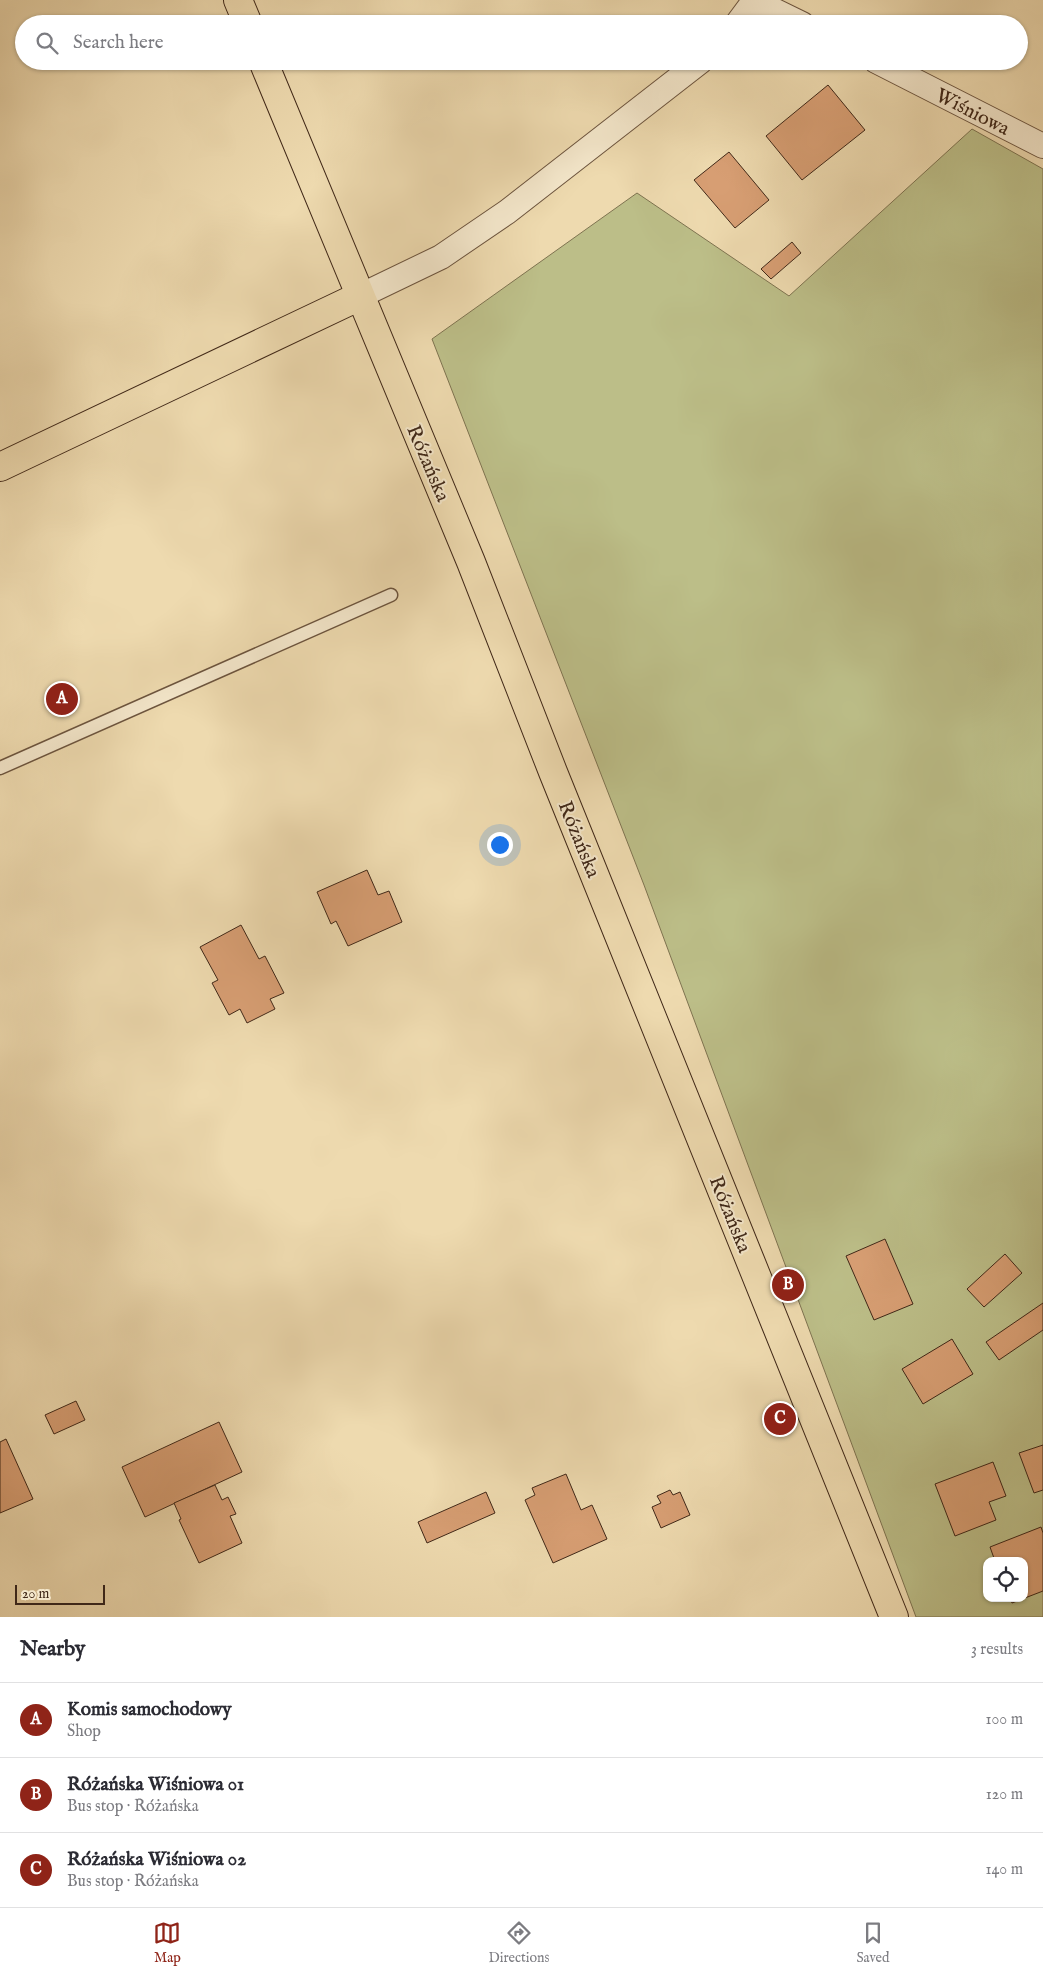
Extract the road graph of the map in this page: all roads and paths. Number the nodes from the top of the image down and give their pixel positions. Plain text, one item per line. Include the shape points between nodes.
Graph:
1 (238, 0) edge
2 (754, 0) edge
3 (244, 15) edge
4 (743, 15) edge
5 (784, 15) edge
6 (267, 70) edge
7 (689, 70) edge
8 (894, 70) edge
9 (1043, 146) edge
10 (360, 296) junction
11 (0, 467) edge
12 (391, 595) dead end
13 (0, 768) edge
14 (894, 1617) edge

1 - 3 main road
2 - 4 street
2 - 5 street
6 - 10 main road, Różańska
7 - 10 street via 507,212 440,257
8 - 9 street, Wiśniowa
10 - 11 main road
10 - 14 main road, Różańska via 471,562
12 - 13 lane

